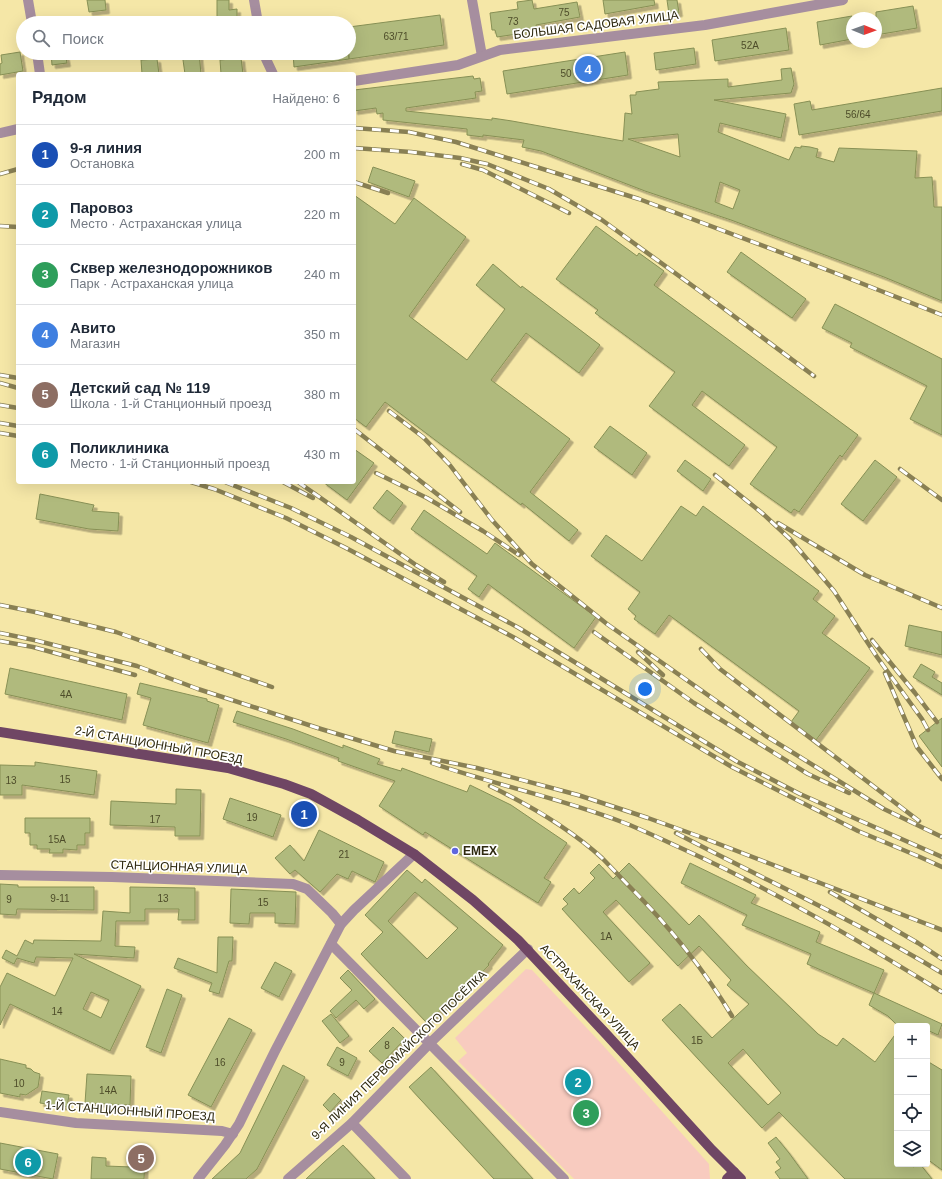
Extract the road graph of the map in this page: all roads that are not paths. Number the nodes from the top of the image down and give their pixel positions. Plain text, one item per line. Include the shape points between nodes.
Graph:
1 (28, 0) edge
2 (254, 0) edge
3 (472, 0) edge
4 (843, 0) edge
5 (31, 16) edge
6 (257, 16) edge
7 (482, 56) junction
8 (38, 60) edge
9 (267, 60) edge
10 (40, 72) edge
11 (273, 72) edge
12 (356, 81) edge
13 (16, 129) edge
14 (0, 133) edge
15 (0, 732) edge
16 (414, 854) junction
17 (0, 875) edge
18 (341, 924) junction
19 (331, 944) junction
20 (528, 949) junction
21 (430, 1043) junction
22 (0, 1112) edge
23 (352, 1123) junction
24 (233, 1134) junction
25 (734, 1177) edge
26 (198, 1179) edge
27 (288, 1179) edge
28 (406, 1179) edge
29 (564, 1179) edge

1 - 5 street
2 - 6 street
3 - 7 street
4 - 7 street, БОЛЬШАЯ САДОВАЯ УЛИЦА via 705,25 500,50
7 - 12 street, БОЛЬШАЯ САДОВАЯ УЛИЦА via 458,65
8 - 10 street
9 - 11 street
13 - 14 street
15 - 16 main road, 2-Й СТАНЦИОННЫЙ ПРОЕЗД via 228,768 284,784 311,794
16 - 18 street
16 - 20 main road, АСТРАХАНСКАЯ УЛИЦА via 473,900
17 - 18 street, СТАНЦИОННАЯ УЛИЦА via 293,884 307,889
18 - 19 street
19 - 21 street
19 - 24 street
20 - 21 street, 9-Я ЛИНИЯ ПЕРВОМАЙСКОГО ПОСЁЛКА
20 - 25 main road, АСТРАХАНСКАЯ УЛИЦА
21 - 23 street, 9-Я ЛИНИЯ ПЕРВОМАЙСКОГО ПОСЁЛКА
21 - 29 street
22 - 24 street, 1-Й СТАНЦИОННЫЙ ПРОЕЗД via 76,1123 222,1130
23 - 27 street, 9-Я ЛИНИЯ ПЕРВОМАЙСКОГО ПОСЁЛКА
23 - 28 street
24 - 26 street

